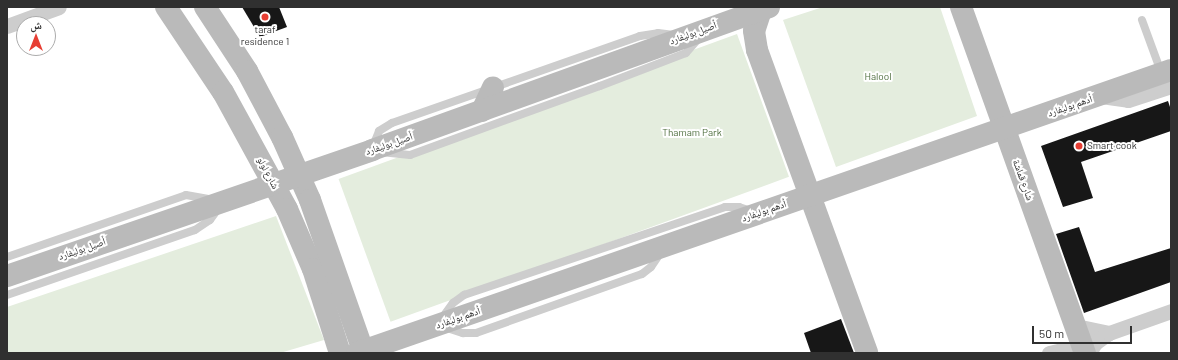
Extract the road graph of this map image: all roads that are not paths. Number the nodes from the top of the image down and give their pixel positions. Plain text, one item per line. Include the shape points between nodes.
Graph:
1 (59, 7) edge
2 (166, 7) edge
3 (205, 7) edge
4 (961, 7) edge
5 (754, 10) edge
6 (1142, 20) dead end
7 (7, 26) edge
8 (703, 30) junction
9 (682, 37) junction
10 (1168, 77) edge
11 (493, 87) junction
12 (482, 111) junction
13 (1005, 129) junction
14 (372, 150) junction
15 (298, 175) junction
16 (274, 184) junction
17 (810, 195) junction
18 (221, 201) junction
19 (756, 213) junction
20 (7, 257) edge
21 (7, 276) edge
22 (7, 295) edge
23 (1171, 312) edge
24 (438, 325) junction
25 (1076, 326) junction
26 (1108, 333) junction
27 (362, 352) edge
28 (340, 353) edge
29 (867, 353) edge
30 (1049, 353) edge
31 (1079, 353) edge
32 (1085, 353) edge
33 (1089, 353) edge

1 - 7 street
2 - 16 street, شارع لولو via 223,92
3 - 15 street via 255,84
4 - 13 street, شارع قماشة
5 - 8 street, أصيل بوليفارد
5 - 17 street via 757,50
6 - 10 lane
8 - 9 street, أصيل بوليفارد
8 - 14 lane via 695,46 686,54 586,92 410,155 391,155
9 - 11 lane via 664,33 640,36
9 - 12 street, أصيل بوليفارد
10 - 13 street, أدهم بوليفارد via 1100,95
11 - 12 street
11 - 14 lane via 387,124 379,131
12 - 14 street, أصيل بوليفارد
13 - 17 street, أدهم بوليفارد
13 - 25 street, شارع قماشة
14 - 15 street, أصيل بوليفارد
15 - 16 street, أصيل بوليفارد
15 - 27 street via 331,254
16 - 18 street, أصيل بوليفارد
16 - 28 street, شارع لولو via 313,269
17 - 19 street, أدهم بوليفارد
17 - 29 street
18 - 20 lane via 195,194 186,195
18 - 21 street, أصيل بوليفارد
18 - 22 lane via 210,220 195,230
19 - 24 street, أدهم بوليفارد via 663,248
19 - 24 lane via 739,207 725,207 464,295 453,303
23 - 26 street
24 - 27 street, أدهم بوليفارد
25 - 26 street
25 - 32 street, شارع قماشة
26 - 33 street via 1095,343
30 - 31 street via 1062,350

